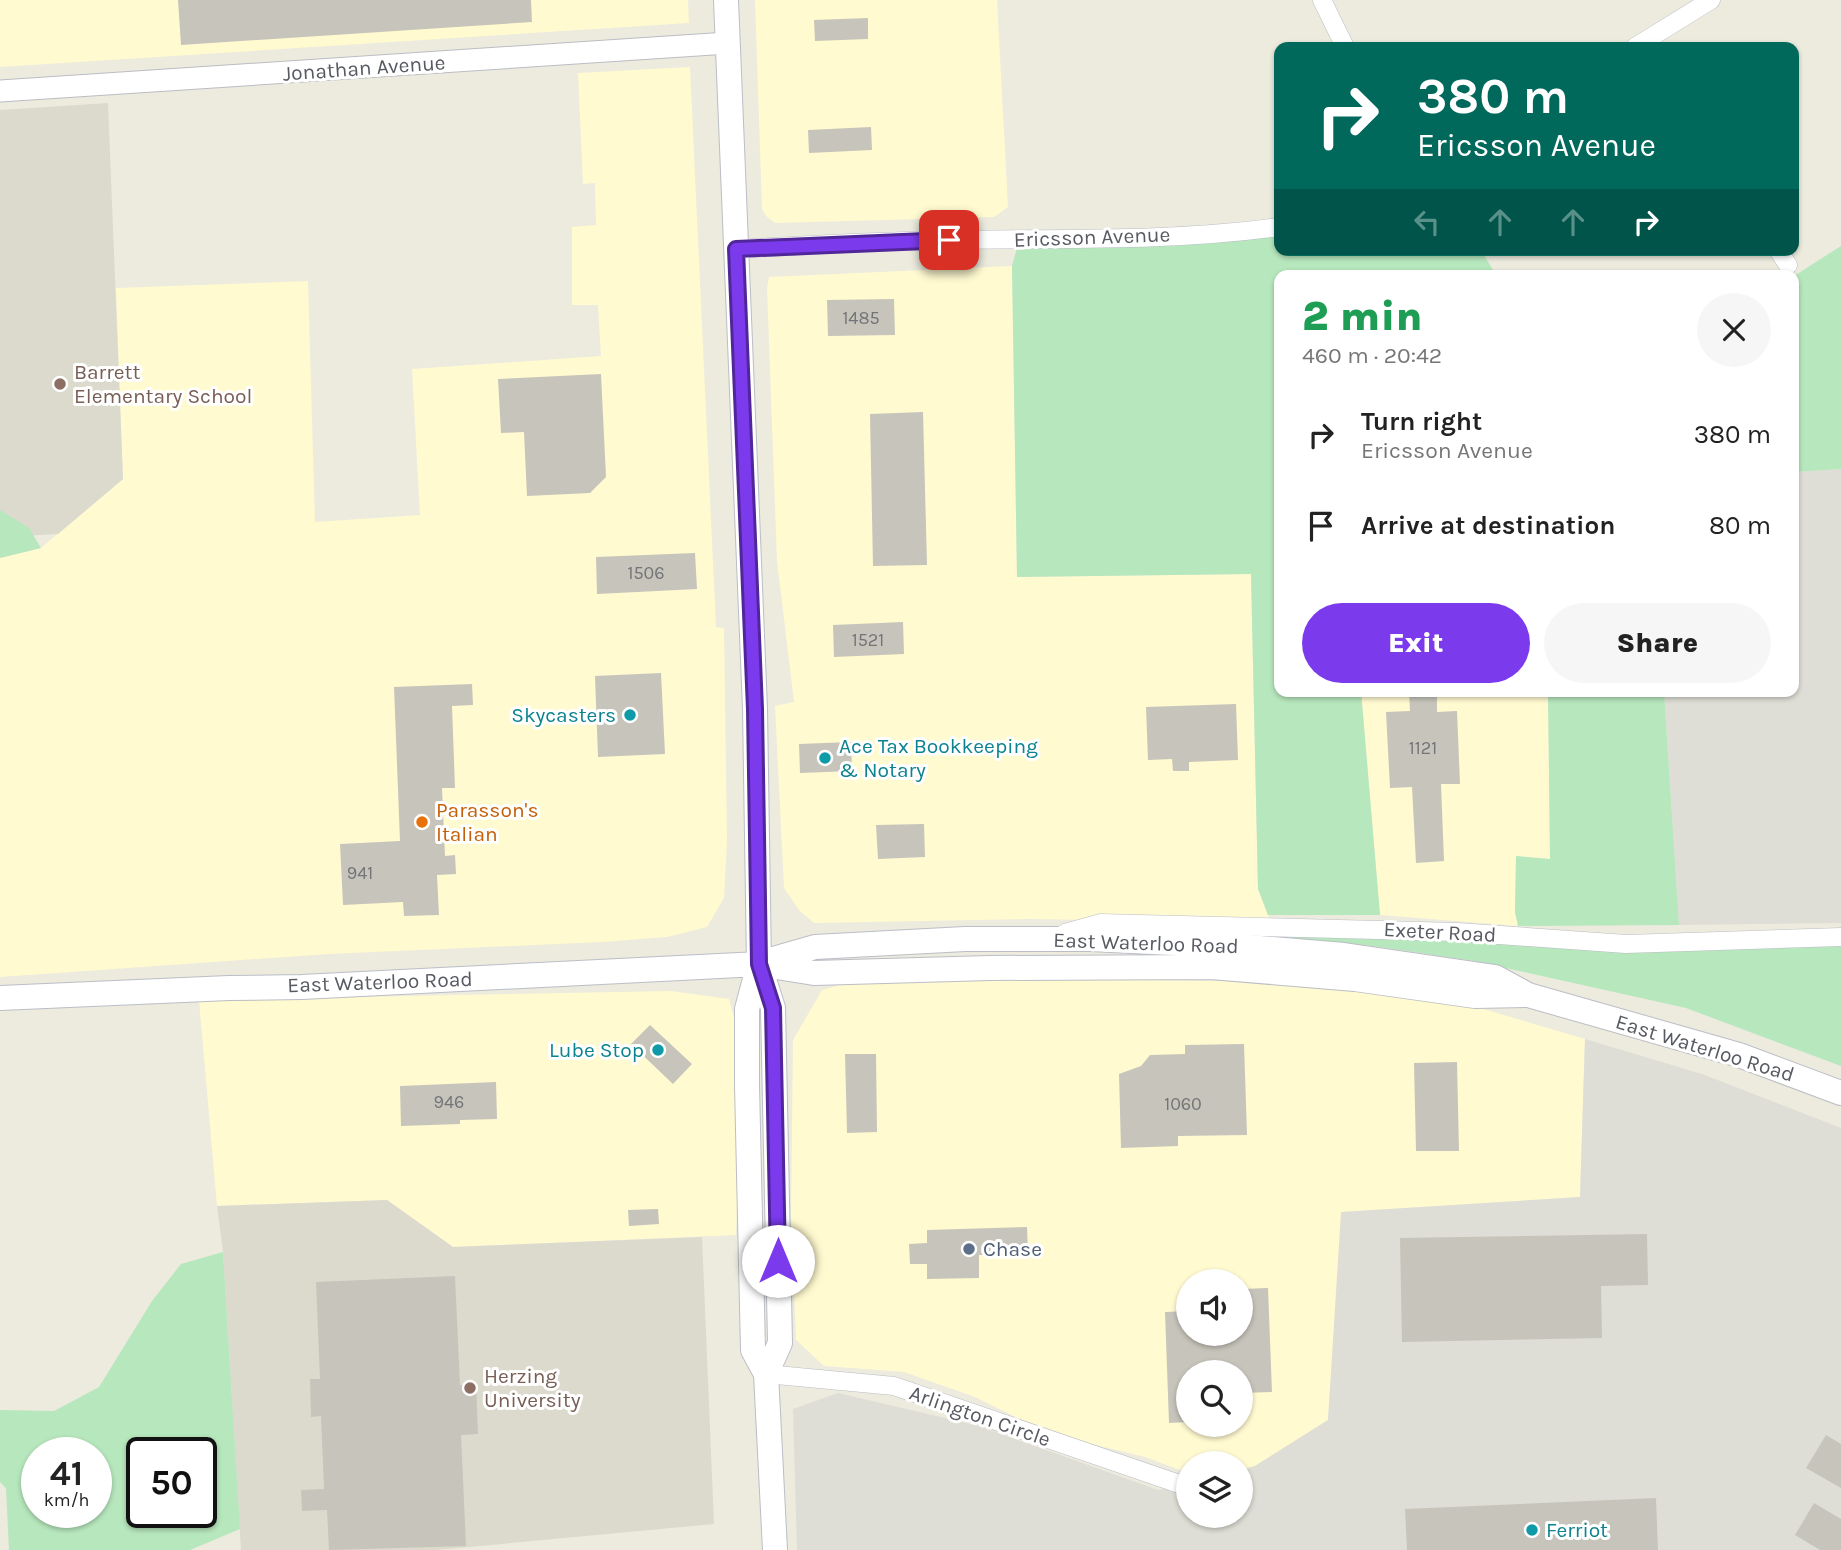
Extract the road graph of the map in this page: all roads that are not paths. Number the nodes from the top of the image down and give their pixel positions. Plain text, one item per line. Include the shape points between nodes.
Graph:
1 (726, 0) edge
2 (1322, 0) edge
3 (1711, 0) edge
4 (1343, 42) edge
5 (1648, 42) edge
6 (728, 43) junction
7 (0, 91) edge
8 (1274, 227) edge
9 (736, 249) junction
10 (1841, 937) edge
11 (1042, 939) junction
12 (759, 964) junction
13 (1528, 995) junction
14 (0, 998) edge
15 (1841, 1093) edge
16 (766, 1374) junction
17 (1176, 1483) edge
18 (775, 1550) edge

1 - 6 main road
2 - 4 street
3 - 5 street
6 - 7 street, Jonathan Avenue
6 - 9 main road
8 - 9 street, Ericsson Avenue via 1207,234
9 - 12 main road via 755,709
10 - 11 street, Exeter Road via 1626,944 1458,932 1101,923
11 - 12 main road, East Waterloo Road via 815,947
11 - 13 main road, East Waterloo Road via 1344,955 1495,977
12 - 13 main road, East Waterloo Road via 814,973 1212,967 1355,979 1475,996
12 - 14 main road, East Waterloo Road
12 - 16 main road via 747,1009 747,1094 753,1350
13 - 15 main road, East Waterloo Road via 1739,1055
16 - 17 street, Arlington Circle via 894,1385
16 - 18 main road

